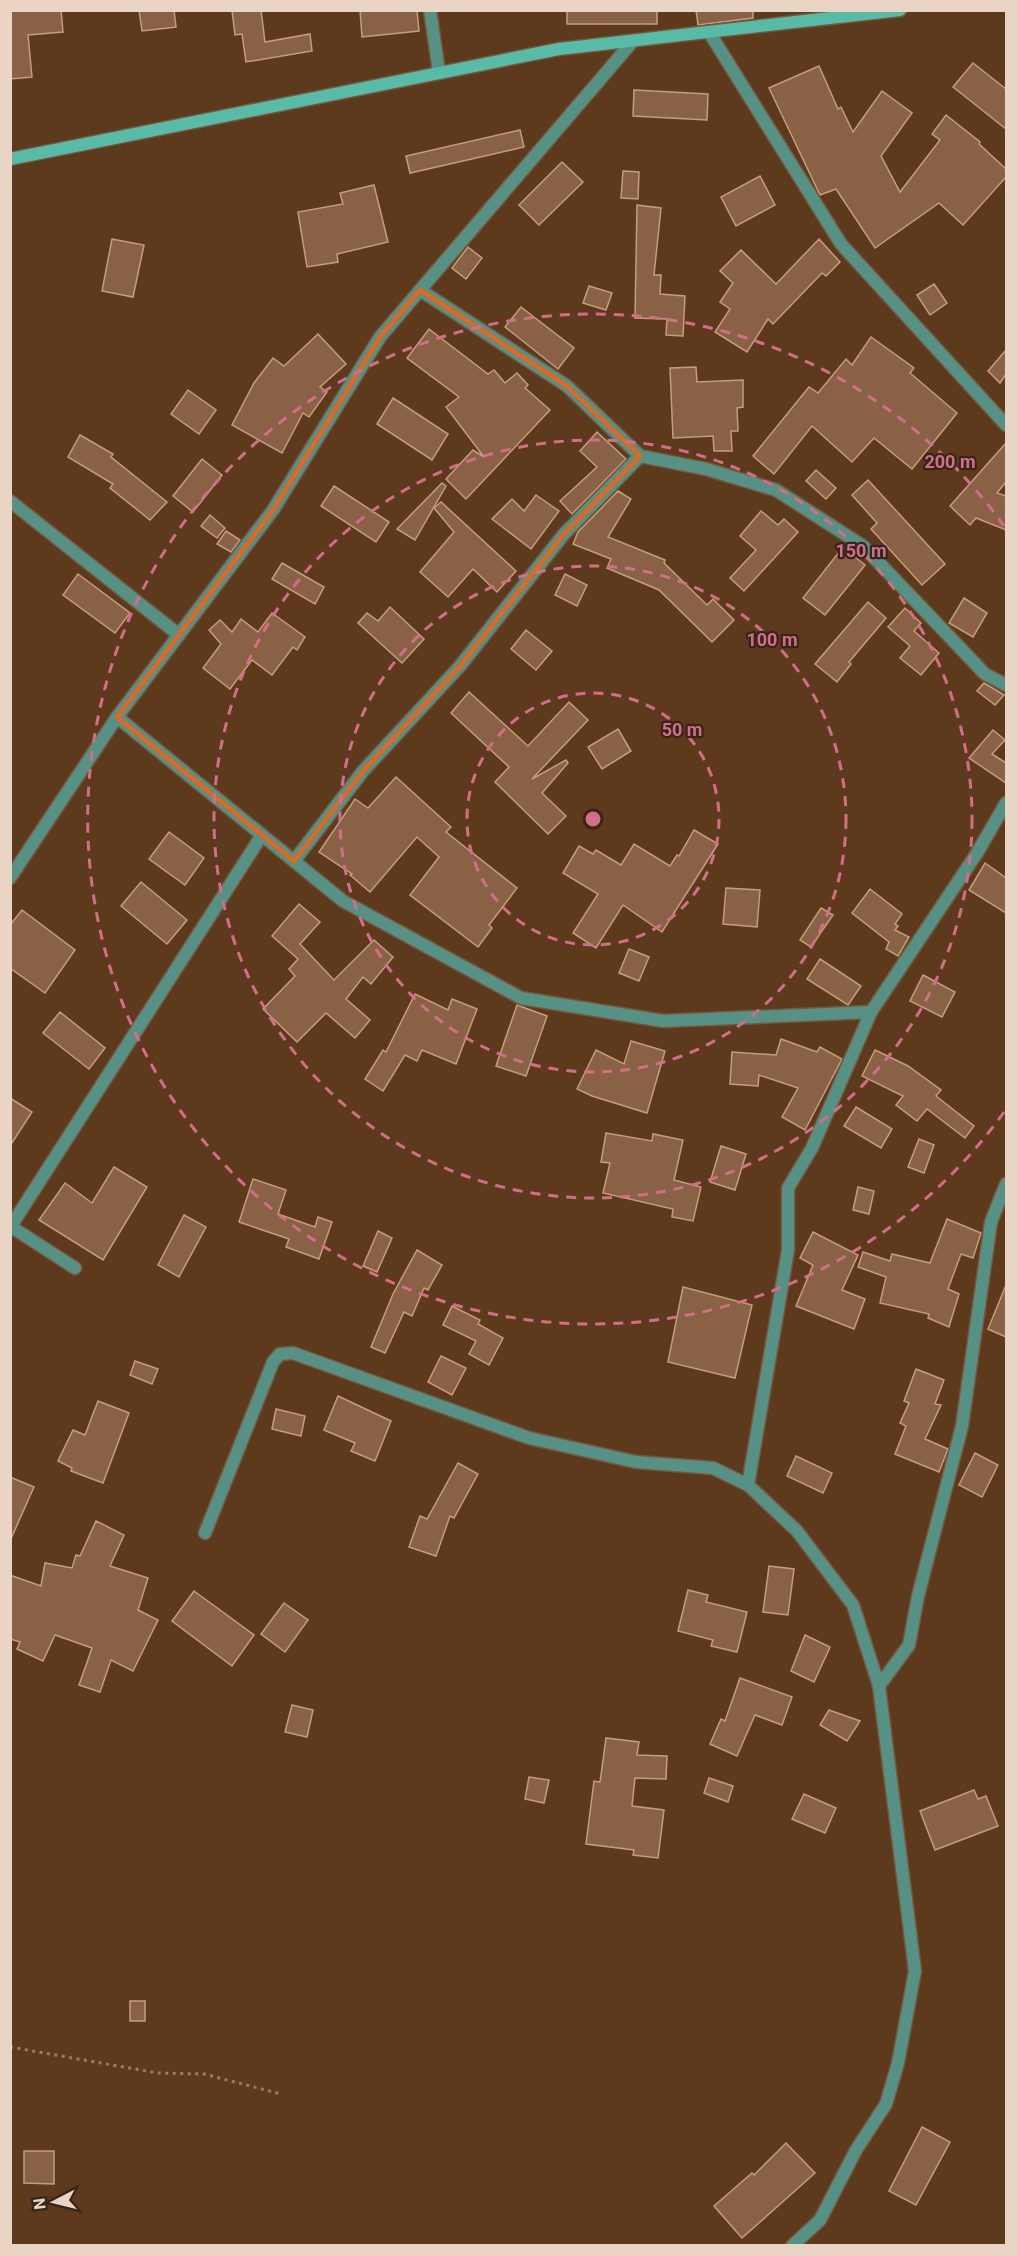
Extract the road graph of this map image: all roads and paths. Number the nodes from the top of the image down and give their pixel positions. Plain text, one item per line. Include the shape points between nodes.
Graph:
1 (430, 10) edge
2 (900, 10) edge
3 (838, 13) edge
4 (709, 32) junction
5 (633, 41) junction
6 (439, 72) junction
7 (10, 159) edge
8 (420, 290) junction
9 (1006, 425) edge
10 (640, 456) junction
11 (10, 501) edge
12 (179, 635) junction
13 (1006, 685) edge
14 (117, 717) junction
15 (1006, 803) edge
16 (262, 835) junction
17 (294, 861) junction
18 (11, 875) edge
19 (871, 1012) junction
20 (1006, 1184) edge
21 (11, 1226) edge
22 (75, 1268) dead end
23 (748, 1485) junction
24 (205, 1533) dead end
25 (879, 1686) junction
26 (10, 2047) edge
27 (281, 2094) dead end
28 (792, 2246) edge

1 - 6 street
2 - 3 street
3 - 4 street
4 - 5 street
4 - 9 street via 841,244
5 - 6 street via 559,49
5 - 8 street
6 - 7 street
8 - 10 street via 567,386
8 - 12 street via 380,337 273,510
10 - 13 street via 706,469 776,490 863,546 986,674
10 - 17 street via 564,534 460,666 363,771
11 - 12 street
12 - 14 street
14 - 16 street
14 - 18 street
15 - 19 street
16 - 17 street
16 - 21 street
17 - 19 street via 343,901 521,998 663,1021
19 - 23 street via 812,1148 788,1188 788,1250
20 - 25 street via 992,1222 962,1426 909,1645
21 - 22 street
23 - 24 street via 713,1468 636,1462 529,1438 293,1353 280,1354 273,1362
23 - 25 street via 797,1531 853,1605
25 - 28 street via 915,1971 886,2104 856,2150 820,2220
26 - 27 path via 159,2073 204,2074

